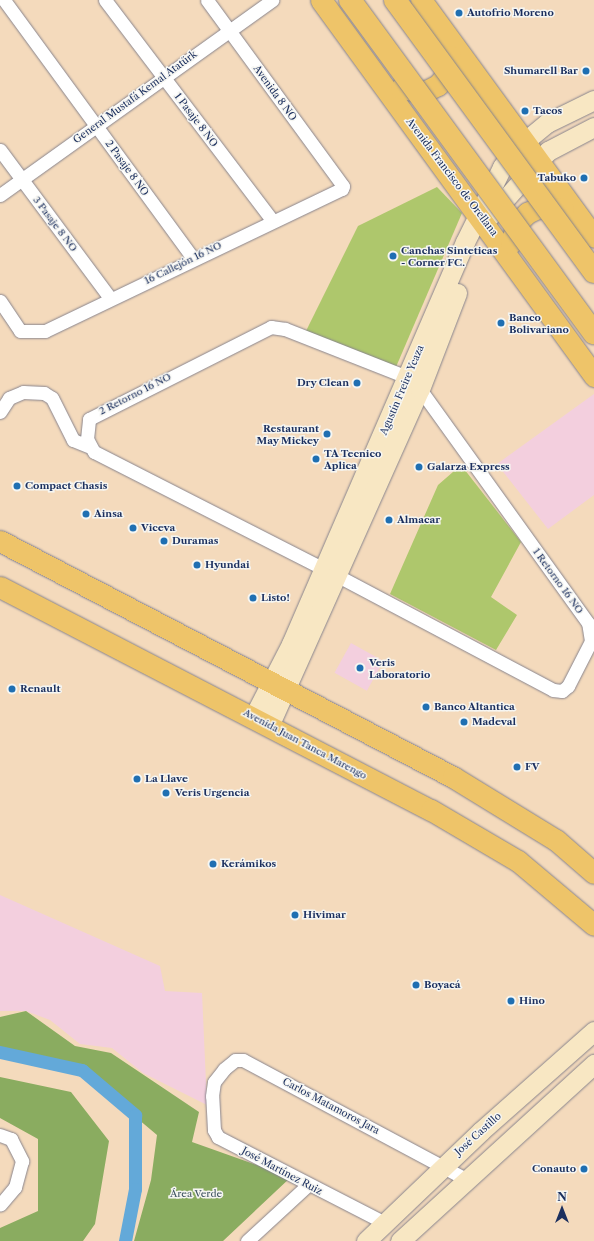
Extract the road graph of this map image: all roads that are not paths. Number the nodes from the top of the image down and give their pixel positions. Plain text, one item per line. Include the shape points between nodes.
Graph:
1 (4, 0) edge
2 (105, 0) edge
3 (207, 0) edge
4 (272, 0) edge
5 (321, 0) edge
6 (350, 0) edge
7 (395, 0) edge
8 (421, 0) edge
9 (442, 28) junction
10 (228, 29) junction
11 (372, 69) junction
12 (163, 77) junction
13 (594, 100) edge
14 (96, 126) junction
15 (594, 127) edge
16 (524, 141) junction
17 (0, 150) edge
18 (538, 161) junction
19 (22, 179) junction
20 (343, 186) joint
21 (0, 195) edge
22 (481, 219) junction
23 (581, 219) junction
24 (272, 220) junction
25 (594, 237) edge
26 (193, 258) junction
27 (514, 264) junction
28 (594, 272) edge
29 (110, 298) junction
30 (0, 301) edge
31 (594, 333) edge
32 (594, 376) edge
33 (414, 383) junction
34 (0, 412) edge
35 (90, 447) junction
36 (0, 541) edge
37 (331, 572) junction
38 (0, 587) edge
39 (278, 687) junction
40 (261, 722) junction
41 (594, 873) edge
42 (594, 925) edge
43 (594, 1031) edge
44 (594, 1064) edge
45 (212, 1096) joint
46 (5, 1137) edge
47 (443, 1166) junction
48 (466, 1179) junction
49 (308, 1185) junction
50 (0, 1205) edge
51 (385, 1223) junction
52 (247, 1241) edge
53 (366, 1241) edge
54 (400, 1241) edge

1 - 14 street, 2 Pasaje 8 NO
2 - 12 street, 1 Pasaje 8 NO
3 - 10 street, Avenida 8 NO
4 - 10 street, General Mustafá Kemal Atatürk
5 - 11 main road, Avenida Francisco de Orellana
6 - 31 highway, bridge
7 - 28 highway, bridge
8 - 9 main road
9 - 11 main road via 451,63 438,85 412,92 391,83
9 - 16 main road
10 - 12 street, General Mustafá Kemal Atatürk
10 - 20 street, Avenida 8 NO
11 - 22 main road, Avenida Francisco de Orellana
12 - 14 street, General Mustafá Kemal Atatürk
12 - 24 street, 1 Pasaje 8 NO
13 - 16 main road, Agustín Freire Ycaza via 547,123
14 - 19 street, General Mustafá Kemal Atatürk
14 - 26 street, 2 Pasaje 8 NO
15 - 18 main road, Agustín Freire Ycaza via 558,144
16 - 18 main road
16 - 22 main road, Agustín Freire Ycaza via 502,167
17 - 19 street, 3 Pasaje 8 NO
18 - 22 main road, Agustín Freire Ycaza
18 - 23 main road
19 - 21 street, General Mustafá Kemal Atatürk
19 - 29 street, 3 Pasaje 8 NO
20 - 24 street, 16 Callejón 16 NO
22 - 27 main road, Avenida Francisco de Orellana
22 - 33 main road, Agustín Freire Ycaza
23 - 25 main road
23 - 27 main road via 553,206 527,213 513,233
24 - 26 street, 16 Callejón 16 NO
26 - 29 street, 16 Callejón 16 NO
27 - 32 main road, Avenida Francisco de Orellana
29 - 30 street, 16 Callejón 16 NO via 45,332 20,331
33 - 35 street, 2 Retorno 16 NO via 285,329 271,327 99,411 86,427
33 - 37 main road, Agustín Freire Ycaza
33 - 37 street, 1 Retorno 16 NO via 588,623 591,641 568,686 562,691 553,690
34 - 35 street via 9,398 23,392 44,393 52,398 73,440
35 - 37 street via 94,452
36 - 39 main road
37 - 39 main road, Agustín Freire Ycaza
38 - 40 main road, Avenida Juan Tanca Marengo
39 - 40 main road, Agustín Freire Ycaza
39 - 41 main road via 453,777 556,840
40 - 42 main road, Avenida Juan Tanca Marengo via 431,810 518,861
43 - 47 main road, José Castillo
44 - 48 main road
45 - 47 street, Carlos Matamoros Jara via 214,1082 240,1058
45 - 49 street, José Martínez Ruiz via 213,1126 218,1137
46 - 50 street via 22,1161 15,1187
47 - 48 street, Carlos Matamoros Jara
47 - 51 main road, José Castillo
48 - 54 main road
49 - 51 street, José Martínez Ruiz
49 - 52 street
51 - 53 main road, José Castillo

